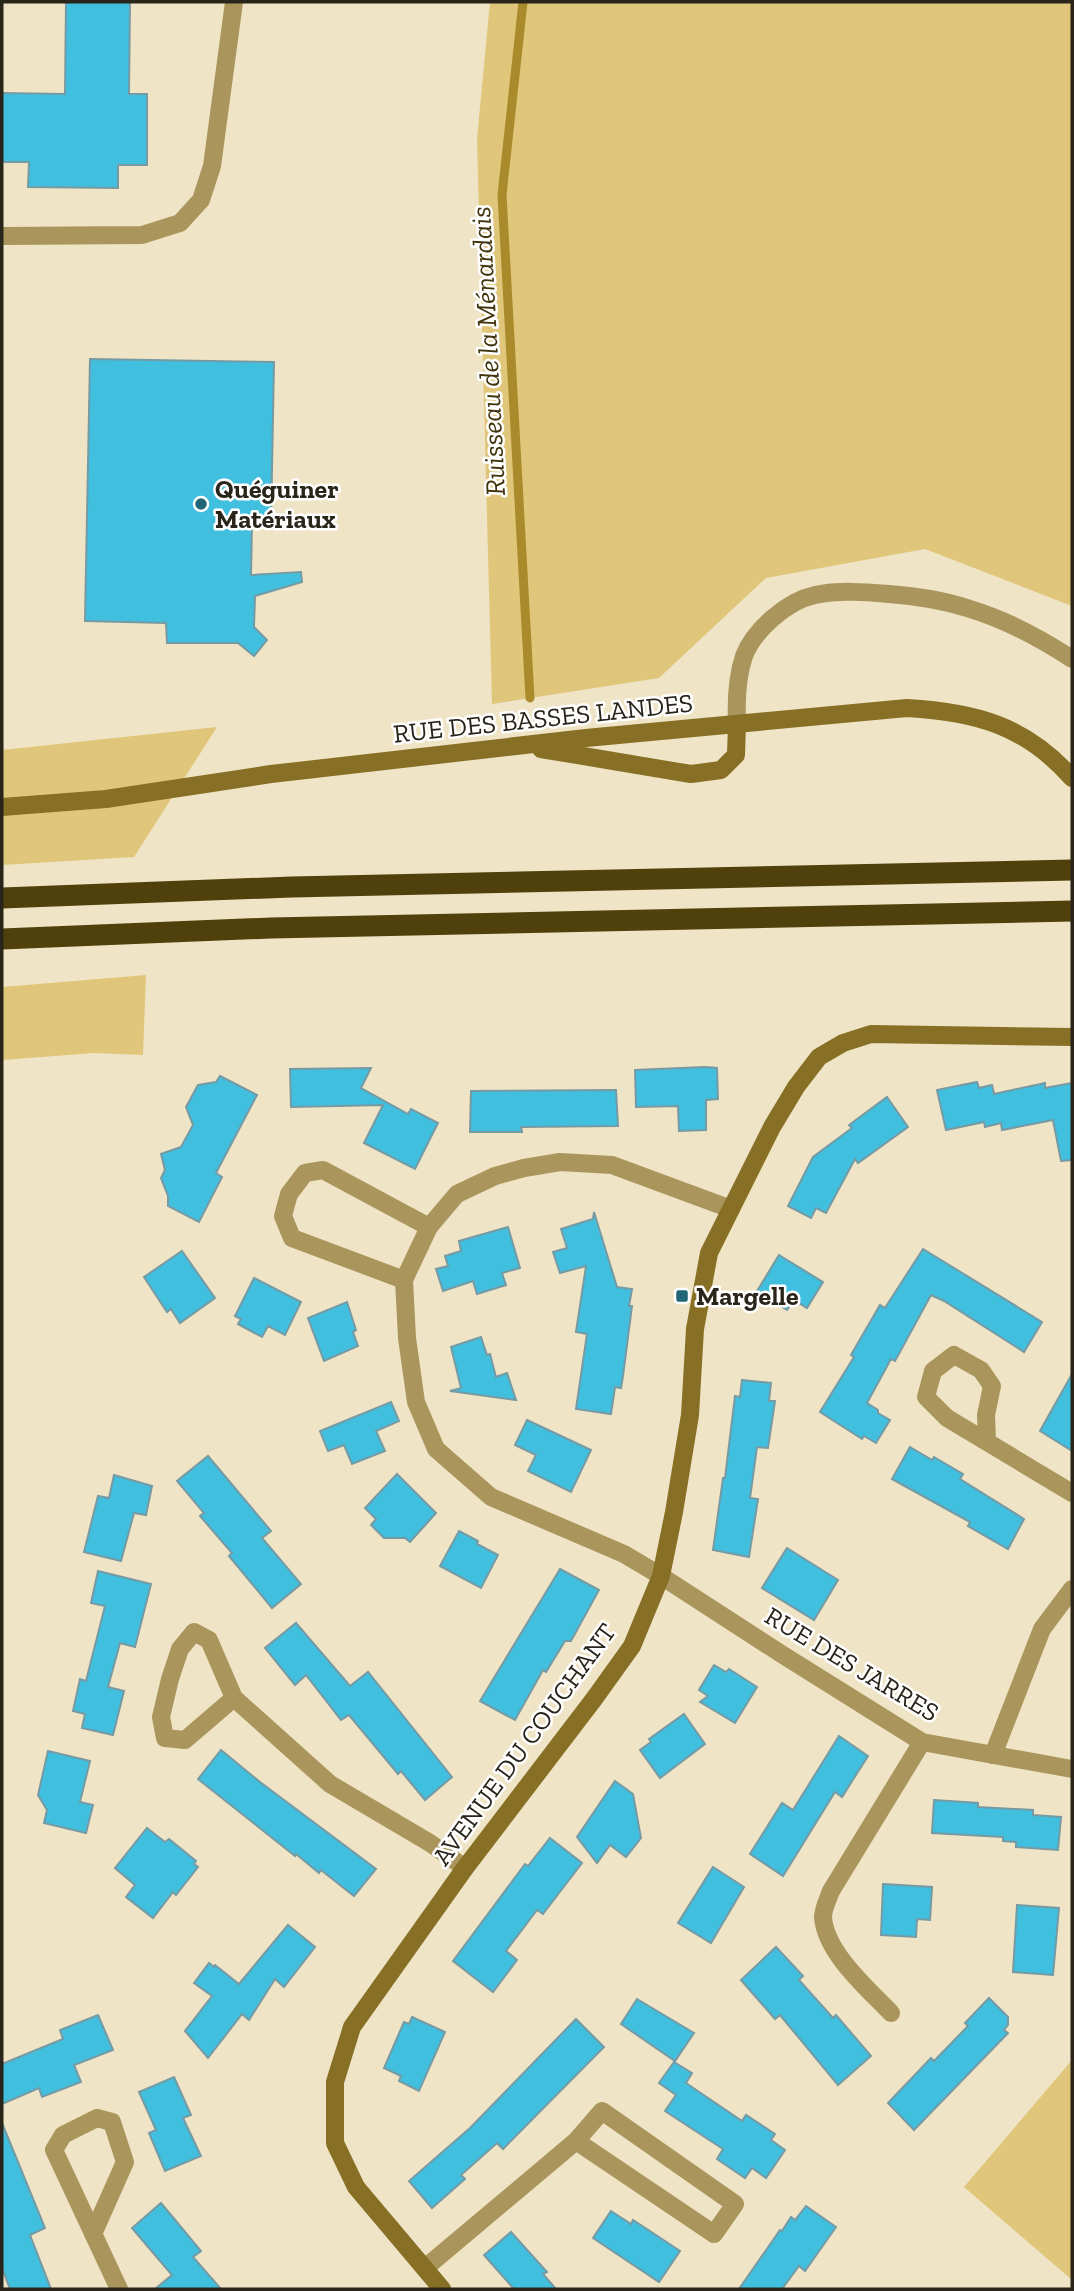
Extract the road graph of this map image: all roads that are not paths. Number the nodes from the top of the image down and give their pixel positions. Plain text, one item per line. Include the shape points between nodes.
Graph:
1 (234, 2) edge
2 (2, 236) edge
3 (1072, 659) edge
4 (737, 724) junction
5 (522, 745) junction
6 (1072, 778) edge
7 (2, 807) edge
8 (1072, 870) edge
9 (2, 898) edge
10 (1072, 911) edge
11 (2, 939) edge
12 (1072, 1037) edge
13 (731, 1209) junction
14 (429, 1227) junction
15 (404, 1280) junction
16 (987, 1441) junction
17 (1072, 1493) edge
18 (661, 1576) junction
19 (1072, 1588) edge
20 (234, 1698) junction
21 (922, 1742) junction
22 (993, 1755) junction
23 (1072, 1769) edge
24 (465, 1868) junction
25 (891, 2013) dead end
26 (576, 2141) junction
27 (93, 2234) junction
28 (425, 2268) junction
29 (119, 2289) edge
30 (442, 2289) edge

1 - 2 street via 212,166 201,200 180,223 142,236
3 - 4 street via 1026,632 968,608 880,593 814,595 765,624 745,654
4 - 5 street, RUE DES BASSES LANDES
4 - 5 street via 736,755 721,770 691,774
4 - 6 street, RUE DES BASSES LANDES via 906,708 945,710 1004,727 1035,744
5 - 7 street, RUE DES BASSES LANDES via 271,774 106,799
8 - 9 highway
10 - 11 highway via 271,928
12 - 13 street, AVENUE DU COUCHANT via 871,1034 843,1043 819,1057 796,1087
13 - 14 street via 612,1165 559,1162 495,1176 457,1194
13 - 18 street, AVENUE DU COUCHANT via 709,1253 695,1329 690,1415
14 - 15 street
14 - 15 street via 323,1170 305,1173 289,1194 283,1216 292,1238
15 - 18 street, RUE DES JARRES via 416,1402 436,1449 491,1497 624,1554
16 - 16 street via 947,1418 926,1397 933,1371 954,1355 981,1370 992,1386
16 - 17 street
18 - 21 street, RUE DES JARRES
18 - 24 street, AVENUE DU COUCHANT via 632,1646
19 - 22 street via 1042,1629
20 - 20 street via 209,1640 194,1632 180,1649 170,1679 161,1717 165,1738 185,1740
20 - 24 street via 331,1784
21 - 22 street, RUE DES JARRES
21 - 25 street via 831,1891 823,1914 827,1936
22 - 23 street, RUE DES JARRES
24 - 28 street, AVENUE DU COUCHANT via 352,2027 335,2082 335,2143 356,2187
26 - 26 street via 714,2234 736,2204 601,2111
26 - 28 street
27 - 27 street via 125,2162 112,2122 97,2119 63,2135 54,2150
27 - 29 street
28 - 30 street, AVENUE DU COUCHANT

